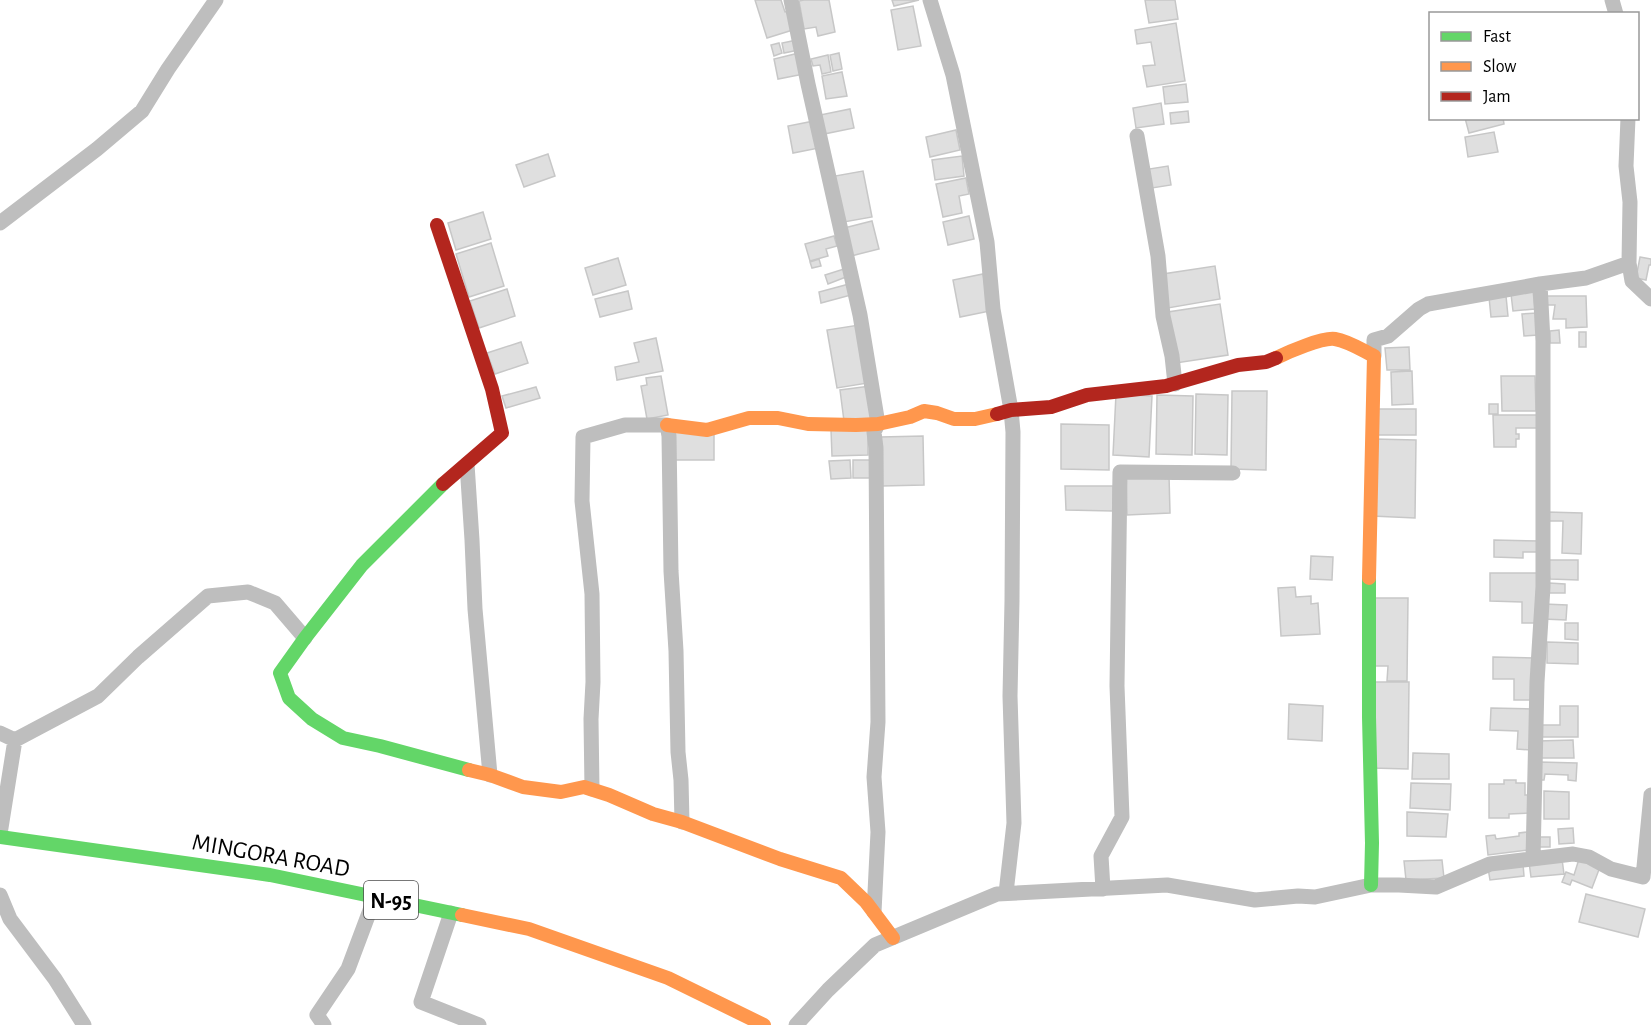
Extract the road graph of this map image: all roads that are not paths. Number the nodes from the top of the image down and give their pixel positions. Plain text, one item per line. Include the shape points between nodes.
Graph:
1 (216, 0) edge
2 (791, 0) edge
3 (930, 0) edge
4 (1628, 120) edge
5 (1137, 136) dead end
6 (0, 223) edge
7 (437, 225) dead end
8 (1629, 263) junction
9 (1540, 284) junction
10 (1651, 299) edge
11 (1374, 356) junction
12 (1175, 384) junction
13 (1011, 410) junction
14 (878, 424) junction
15 (667, 425) junction
16 (466, 464) junction
17 (1233, 473) dead end
18 (305, 638) junction
19 (0, 733) edge
20 (15, 740) junction
21 (490, 775) junction
22 (592, 789) junction
23 (1651, 795) edge
24 (682, 822) junction
25 (0, 836) edge
26 (1533, 860) junction
27 (1647, 880) edge
28 (1371, 885) junction
29 (1103, 889) junction
30 (1006, 893) junction
31 (0, 895) edge
32 (375, 897) junction
33 (874, 912) junction
34 (451, 913) junction
35 (892, 938) junction
36 (84, 1025) edge
37 (324, 1025) edge
38 (479, 1025) edge
39 (764, 1025) edge
40 (796, 1025) edge

1 - 6 street via 142,111
2 - 14 street via 860,315
3 - 13 street via 953,75 987,242 993,309
4 - 8 street
5 - 12 street
7 - 16 main road via 492,389 502,433
8 - 9 street via 1586,278
8 - 10 street via 1632,281
9 - 11 street via 1428,304 1388,336 1374,340
9 - 26 street via 1543,587
11 - 12 main road via 1331,338 1266,363 1238,365
11 - 28 main road via 1368,578
12 - 13 main road via 1087,395 1051,407
13 - 14 main road via 975,419 954,419 924,411
13 - 30 street via 1010,696 1014,823
14 - 15 main road via 808,424 749,418 707,430
14 - 33 street via 874,432 878,722 874,777 878,832
15 - 22 street via 625,425 583,437 582,501 592,605
15 - 24 street
16 - 18 main road via 362,565
16 - 21 street
17 - 29 street via 1120,472 1117,686 1122,817 1101,855
18 - 20 street via 275,603 248,592 208,596 98,696
18 - 21 main road via 280,673 289,698 312,719 343,738
19 - 20 street
20 - 25 street
21 - 22 main road via 523,787 561,792
22 - 24 main road
23 - 27 street
24 - 33 main road via 780,860 841,878
25 - 32 main road, MINGORA ROAD / N-95 via 270,875
26 - 27 street via 1574,854
26 - 28 street via 1490,864 1436,887
28 - 29 street via 1314,897 1255,900 1167,885
29 - 30 street
30 - 35 street
31 - 36 street via 10,919
32 - 34 main road, MINGORA ROAD / N-95
32 - 37 street via 348,969 317,1015
33 - 35 main road
34 - 38 street via 421,1002
34 - 39 main road, MINGORA ROAD / N-95 via 529,929 668,978
35 - 40 street via 875,945

